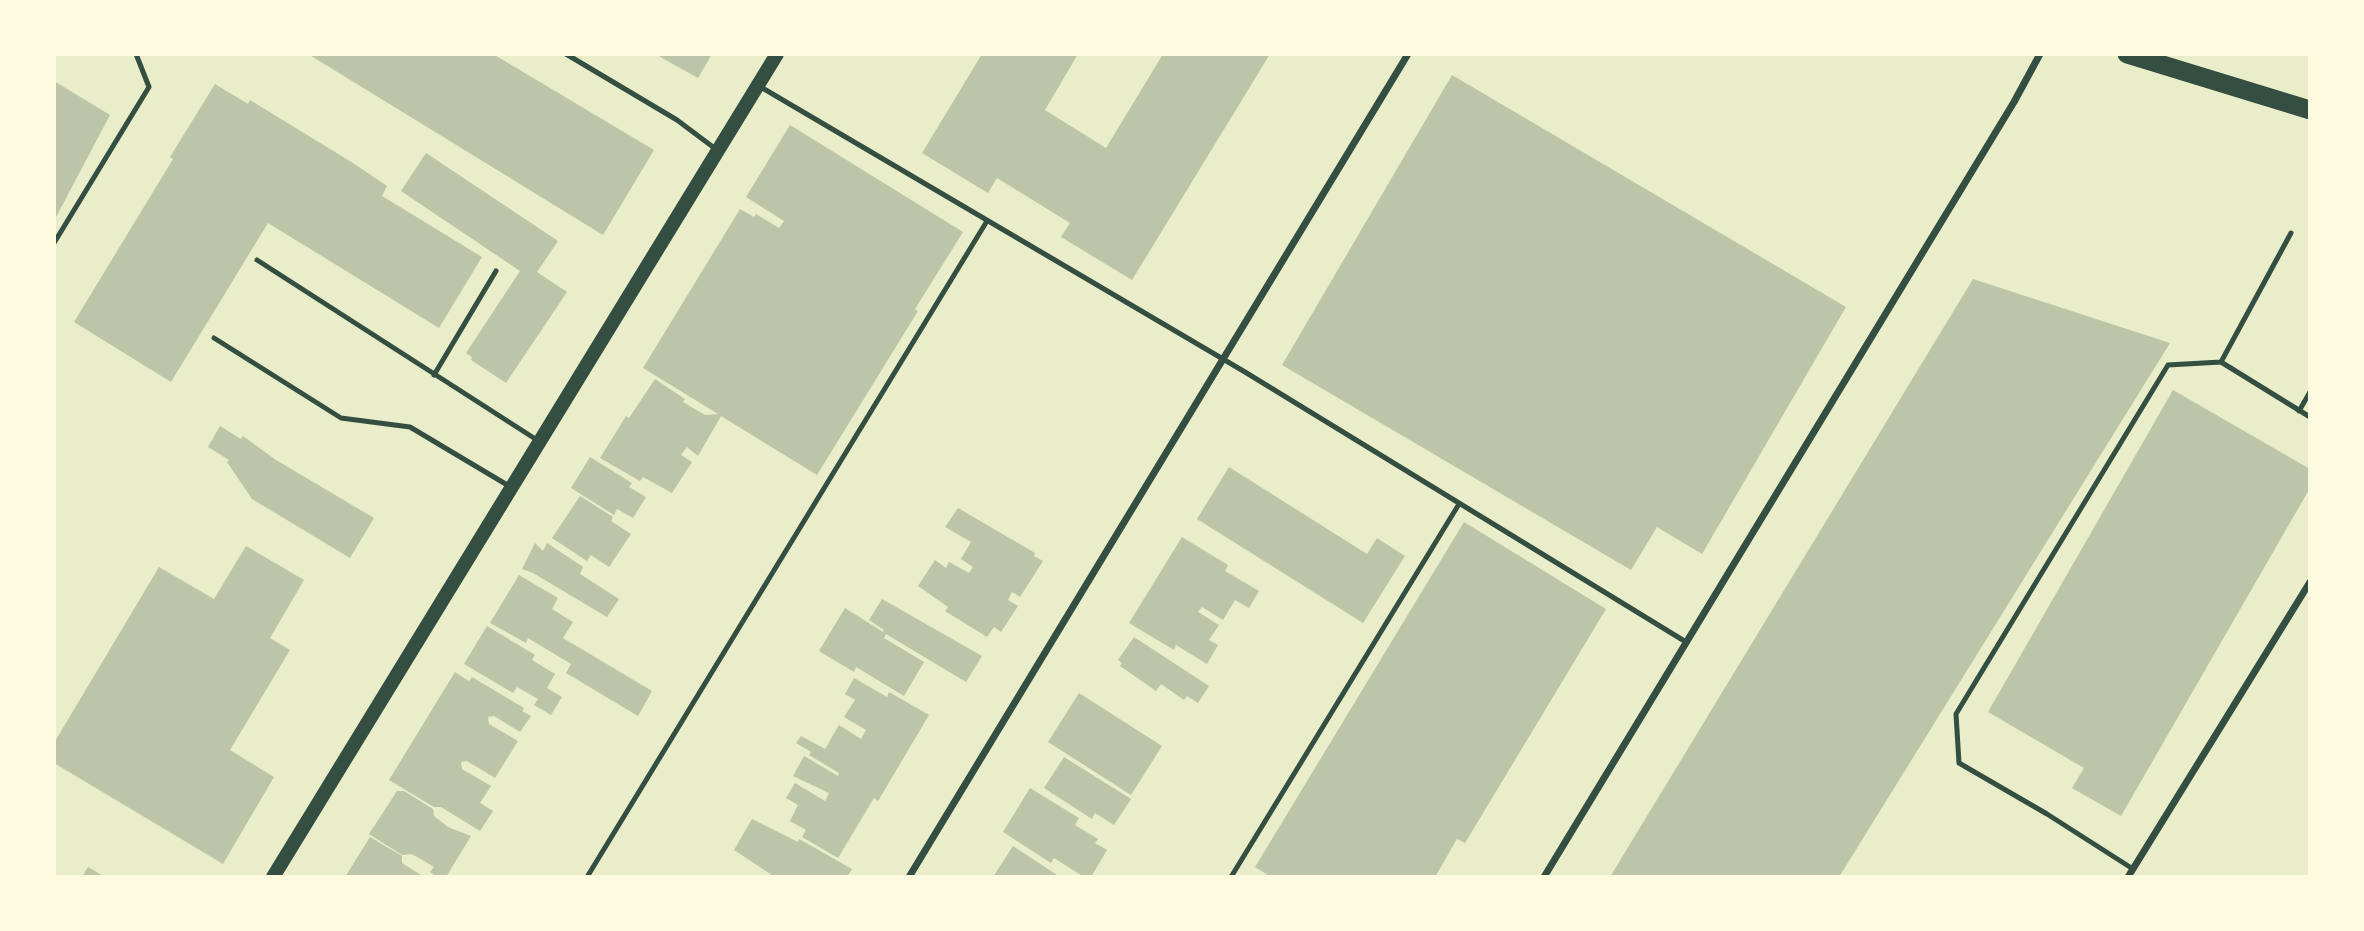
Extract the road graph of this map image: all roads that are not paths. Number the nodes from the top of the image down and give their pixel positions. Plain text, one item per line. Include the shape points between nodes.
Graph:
1 (136, 54) edge
2 (566, 54) edge
3 (777, 54) edge
4 (1408, 54) edge
5 (2040, 54) edge
6 (2127, 54) edge
7 (759, 86) junction
8 (2310, 110) edge
9 (718, 151) junction
10 (987, 221) junction
11 (2291, 233) dead end
12 (54, 243) edge
13 (257, 260) dead end
14 (496, 271) dead end
15 (214, 338) dead end
16 (1223, 360) junction
17 (2221, 362) junction
18 (434, 375) junction
19 (2310, 392) edge
20 (2299, 411) junction
21 (2310, 417) edge
22 (539, 442) junction
23 (512, 487) junction
24 (1459, 505) junction
25 (2310, 582) edge
26 (1686, 642) junction
27 (2133, 869) junction
28 (1547, 876) edge
29 (273, 877) edge
30 (587, 877) edge
31 (909, 877) edge
32 (1231, 877) edge
33 (2128, 877) edge

1 - 12 lane via 149,87
2 - 9 lane via 677,120
3 - 7 main road
4 - 16 street
5 - 26 street
6 - 8 highway
7 - 9 main road
7 - 10 lane
9 - 22 main road
10 - 16 lane
10 - 30 lane
11 - 17 lane
13 - 18 lane
14 - 18 lane
15 - 23 lane via 341,418 410,427
16 - 24 lane
16 - 31 street
17 - 20 lane
17 - 27 lane via 2168,365 1956,714 1959,763
18 - 22 lane
19 - 20 lane
20 - 21 lane
22 - 23 main road
23 - 29 main road
24 - 26 lane
24 - 32 lane
25 - 27 street
26 - 28 street
27 - 33 street

